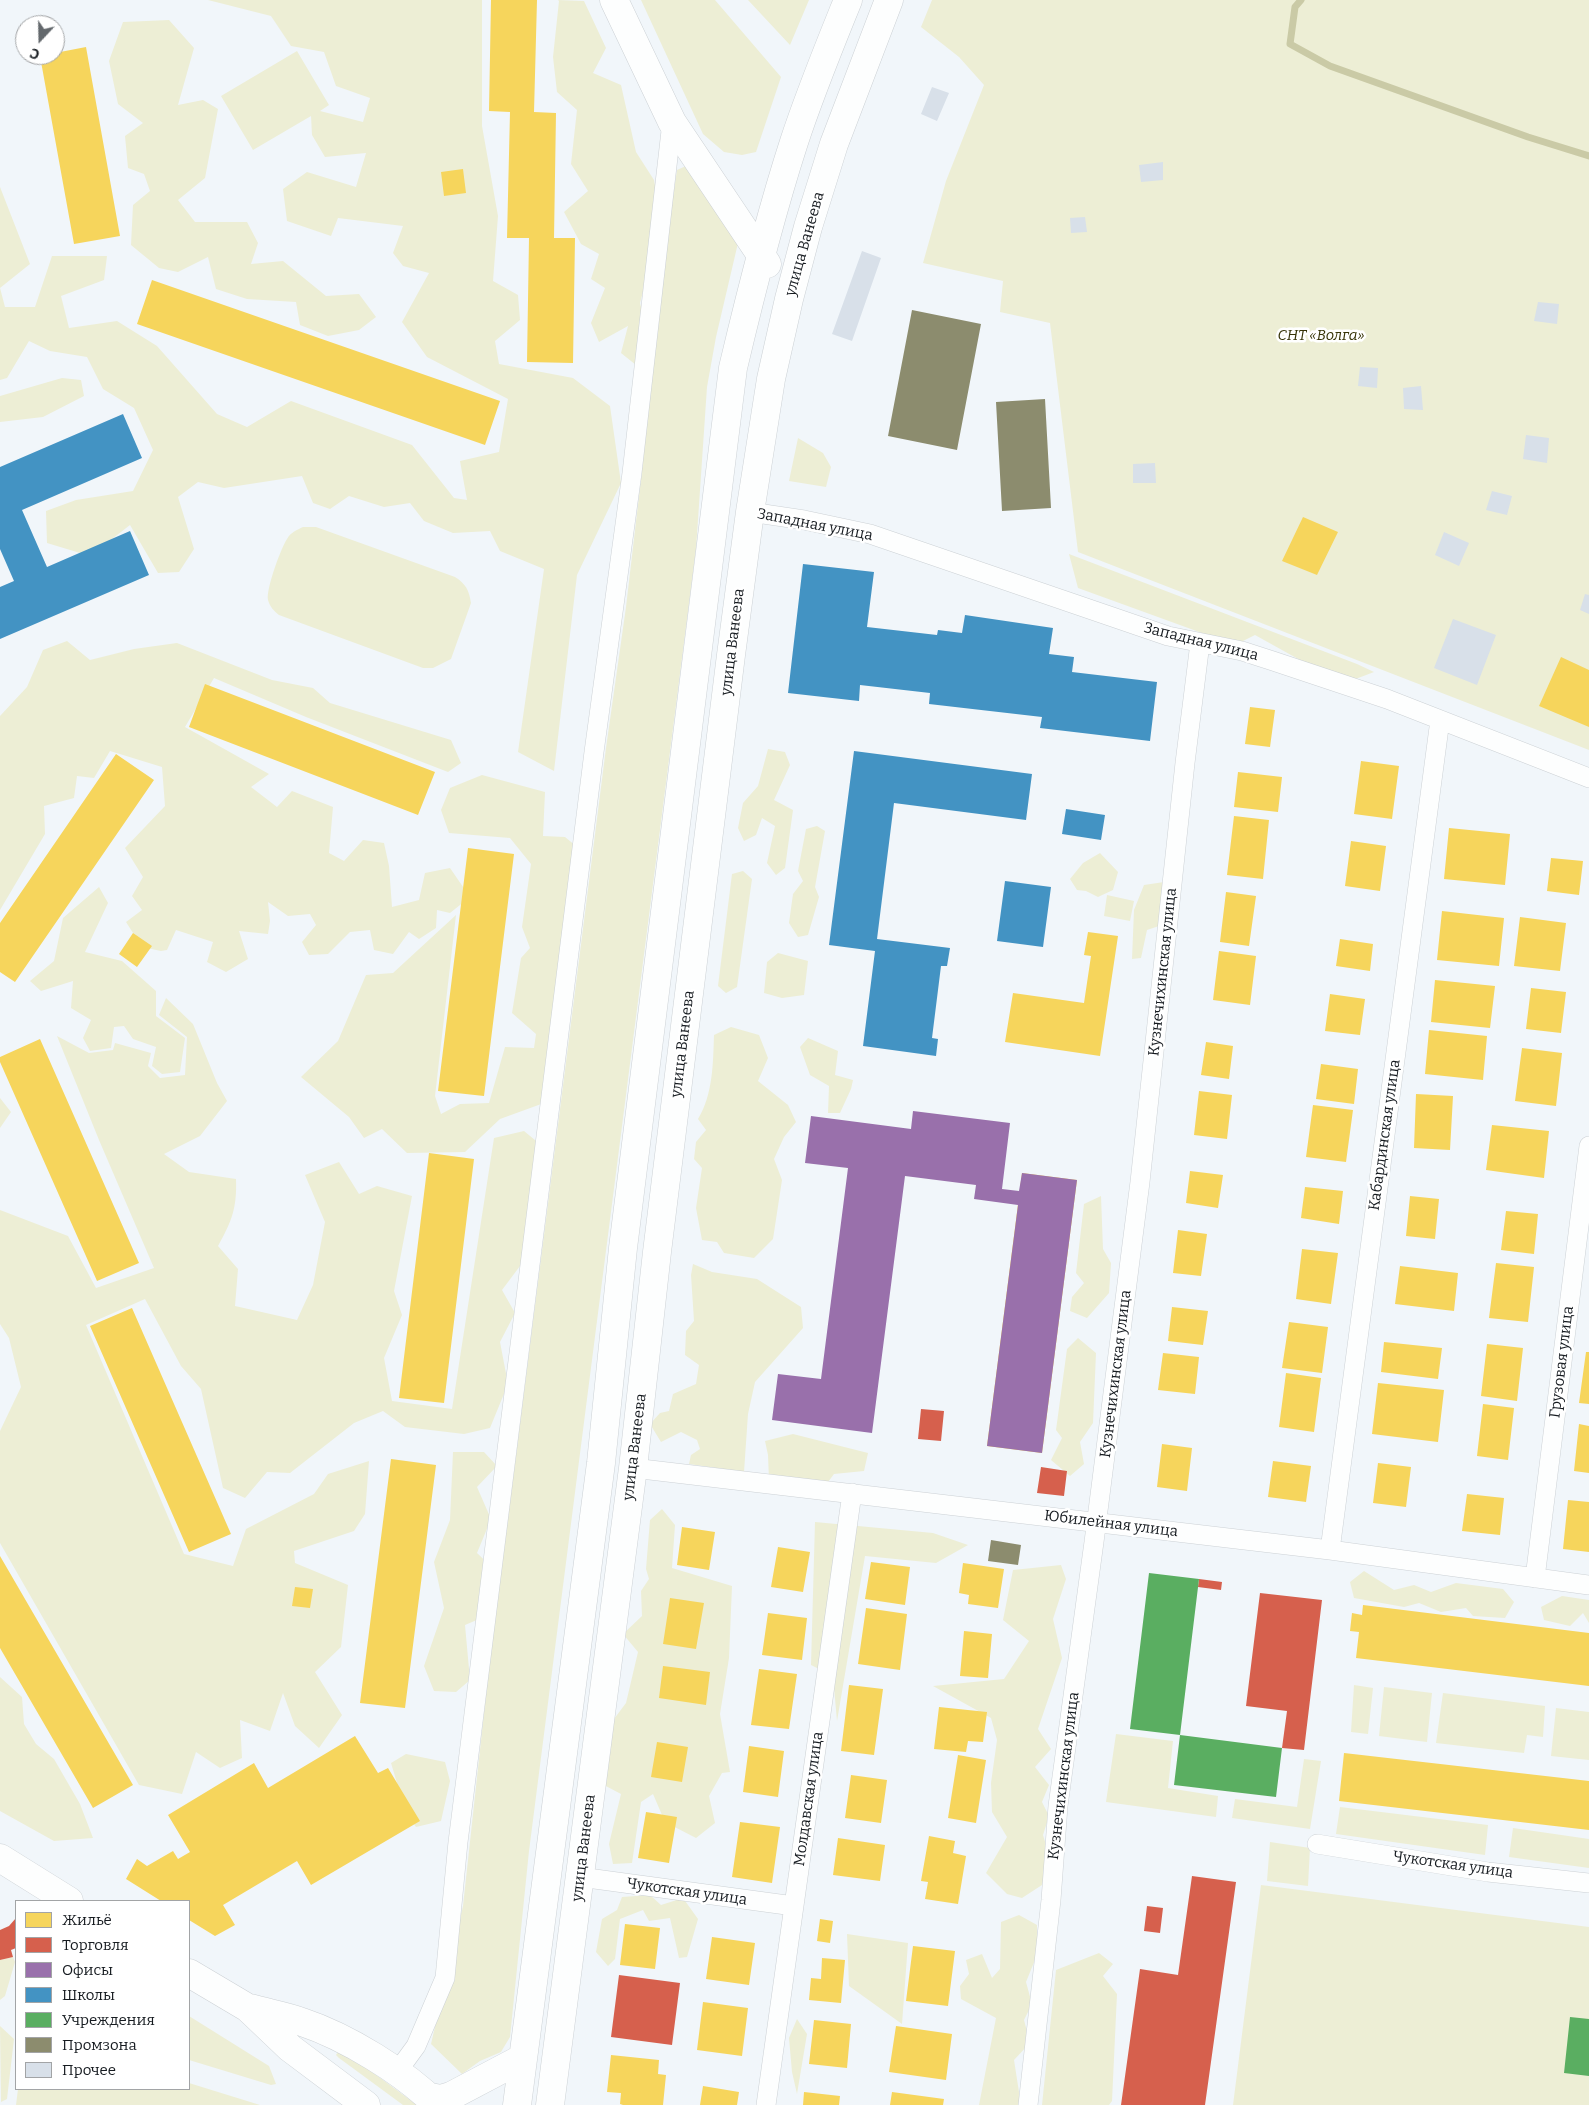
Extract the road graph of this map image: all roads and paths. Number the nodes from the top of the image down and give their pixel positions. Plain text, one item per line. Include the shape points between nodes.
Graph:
1 (614, 0) edge
2 (848, 0) edge
3 (889, 0) edge
4 (672, 122) junction
5 (760, 254) junction
6 (789, 298) junction
7 (750, 512) junction
8 (1200, 643) junction
9 (1440, 720) junction
10 (1589, 778) edge
11 (1589, 1146) edge
12 (633, 1468) junction
13 (852, 1493) junction
14 (1097, 1522) junction
15 (1330, 1550) junction
16 (1535, 1578) junction
17 (1589, 1585) edge
18 (1317, 1844) dead end
19 (0, 1858) edge
20 (580, 1877) junction
21 (1589, 1883) edge
22 (67, 1900) edge
23 (794, 1906) junction
24 (190, 1974) edge
25 (248, 2008) junction
26 (523, 2058) junction
27 (397, 2072) junction
28 (433, 2101) edge
29 (366, 2105) edge
30 (517, 2105) edge
31 (550, 2105) edge
32 (766, 2105) edge
33 (1028, 2105) edge

1 - 4 main road
2 - 5 main road via 802,117
3 - 6 main road, улица Ванеева via 834,144
4 - 5 main road
4 - 27 street via 632,473 594,752 458,1842 445,1978 416,2046
5 - 6 main road
5 - 26 main road via 733,368 626,1229 601,1463
6 - 7 main road, улица Ванеева via 771,379
7 - 8 street, Западная улица via 870,534 1168,636
7 - 12 main road, улица Ванеева via 658,1242
8 - 9 street, Западная улица via 1242,651
8 - 14 street, Кузнечихинская улица via 1140,1182
9 - 10 street, Западная улица
9 - 15 street, Кабардинская улица
11 - 16 street, Грузовая улица
12 - 13 street, Юбилейная улица
12 - 20 main road, улица Ванеева
13 - 14 street, Юбилейная улица
13 - 23 street, Молдавская улица
14 - 15 street, Юбилейная улица
14 - 33 street, Кузнечихинская улица via 1058,1806
15 - 16 street, Юбилейная улица
16 - 17 street, Юбилейная улица
18 - 21 street, Чукотская улица via 1488,1872
19 - 22 main road
20 - 23 street, Чукотская улица
20 - 31 main road, улица Ванеева
23 - 32 street, Молдавская улица
24 - 25 main road
25 - 27 main road via 303,2022 346,2041
25 - 29 main road via 290,2048
26 - 28 main road via 451,2096
26 - 30 main road
27 - 28 main road

